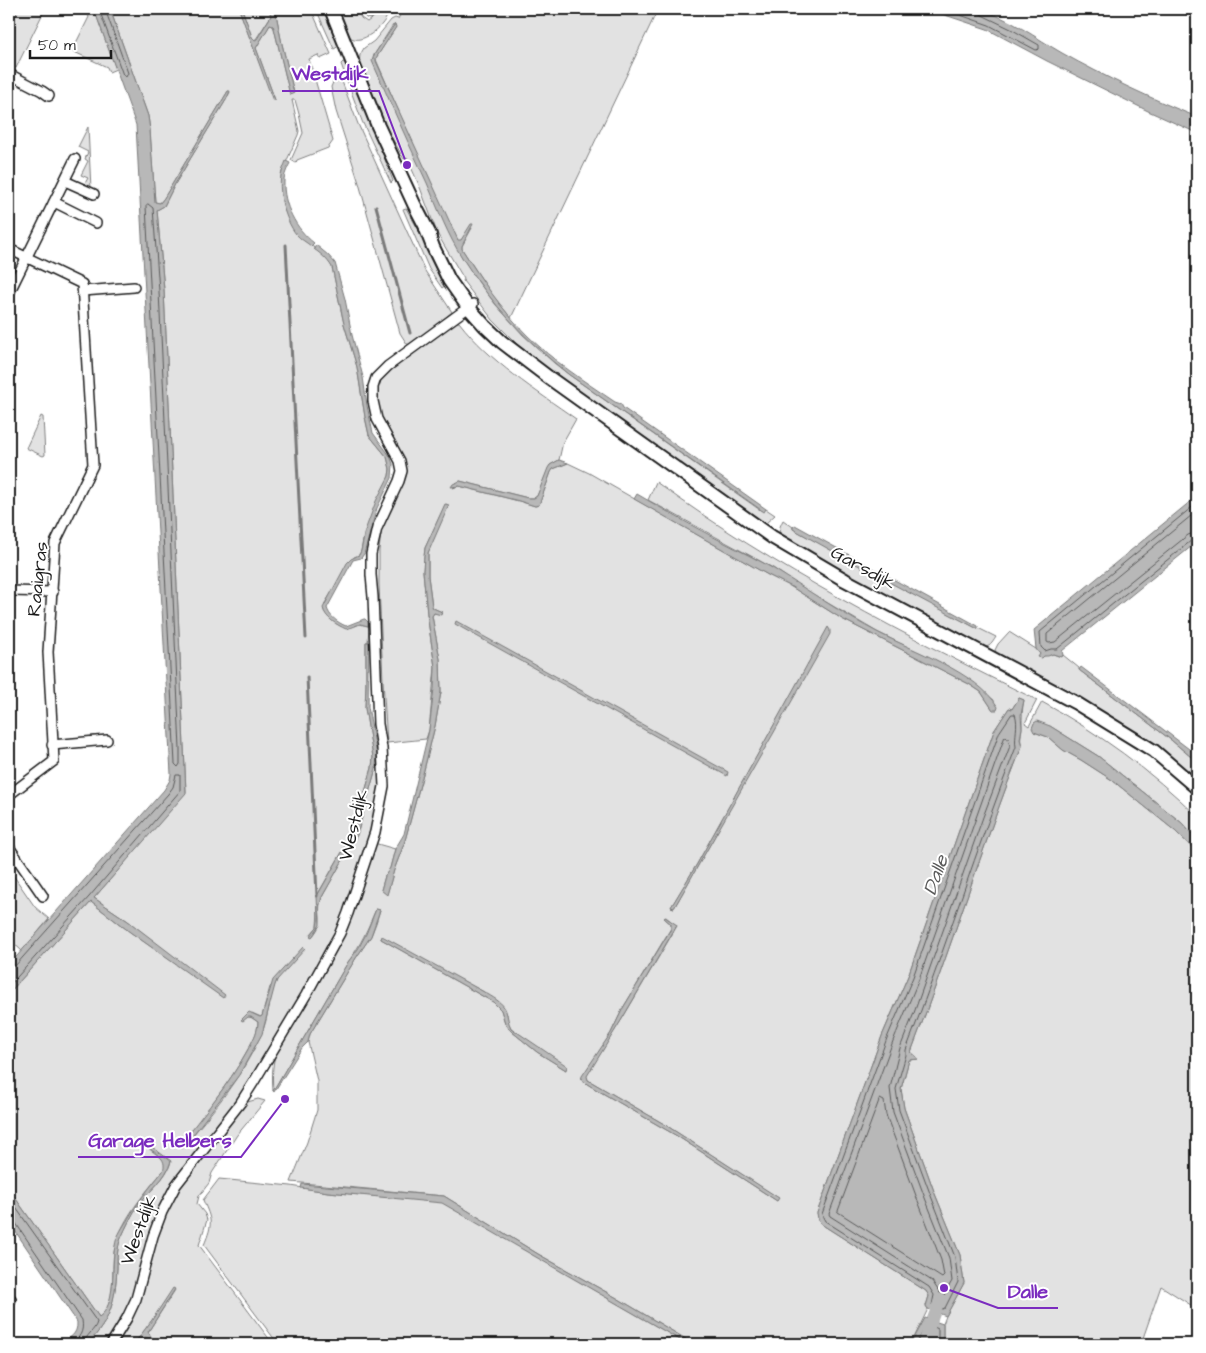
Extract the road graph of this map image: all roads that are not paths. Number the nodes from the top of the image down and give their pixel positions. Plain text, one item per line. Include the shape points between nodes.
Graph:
1 (331, 9) edge
2 (10, 78) edge
3 (49, 96) dead end
4 (76, 159) dead end
5 (65, 180) junction
6 (94, 194) dead end
7 (54, 202) junction
8 (96, 223) dead end
9 (9, 249) edge
10 (26, 257) junction
11 (134, 288) dead end
12 (83, 291) junction
13 (9, 293) edge
14 (471, 306) junction
15 (9, 591) edge
16 (53, 592) junction
17 (106, 740) dead end
18 (52, 745) junction
19 (1197, 788) edge
20 (9, 795) edge
21 (9, 847) edge
22 (43, 896) dead end
23 (9, 1297) edge
24 (9, 1303) edge
25 (110, 1344) edge

1 - 14 main road via 378,126 426,229
2 - 3 street
4 - 5 street
5 - 6 street
5 - 7 street
7 - 8 street
7 - 10 street
9 - 10 street
10 - 12 street via 82,284
10 - 13 street
11 - 12 street
12 - 16 street, Raaigras via 92,465 55,543
14 - 19 main road, Garsdijk via 502,342 772,537 845,580 1076,702 1154,751
14 - 25 street, Westdijk via 388,366 376,378 373,387 377,419 400,461 402,471 377,528 371,554 378,724 384,786 375,832 348,913 328,956 270,1056 240,1102 176,1185 153,1236 136,1299
15 - 16 street
16 - 18 street, Raaigras via 48,652
17 - 18 street
18 - 20 street, Raaigras via 54,760
21 - 22 street
23 - 24 street

